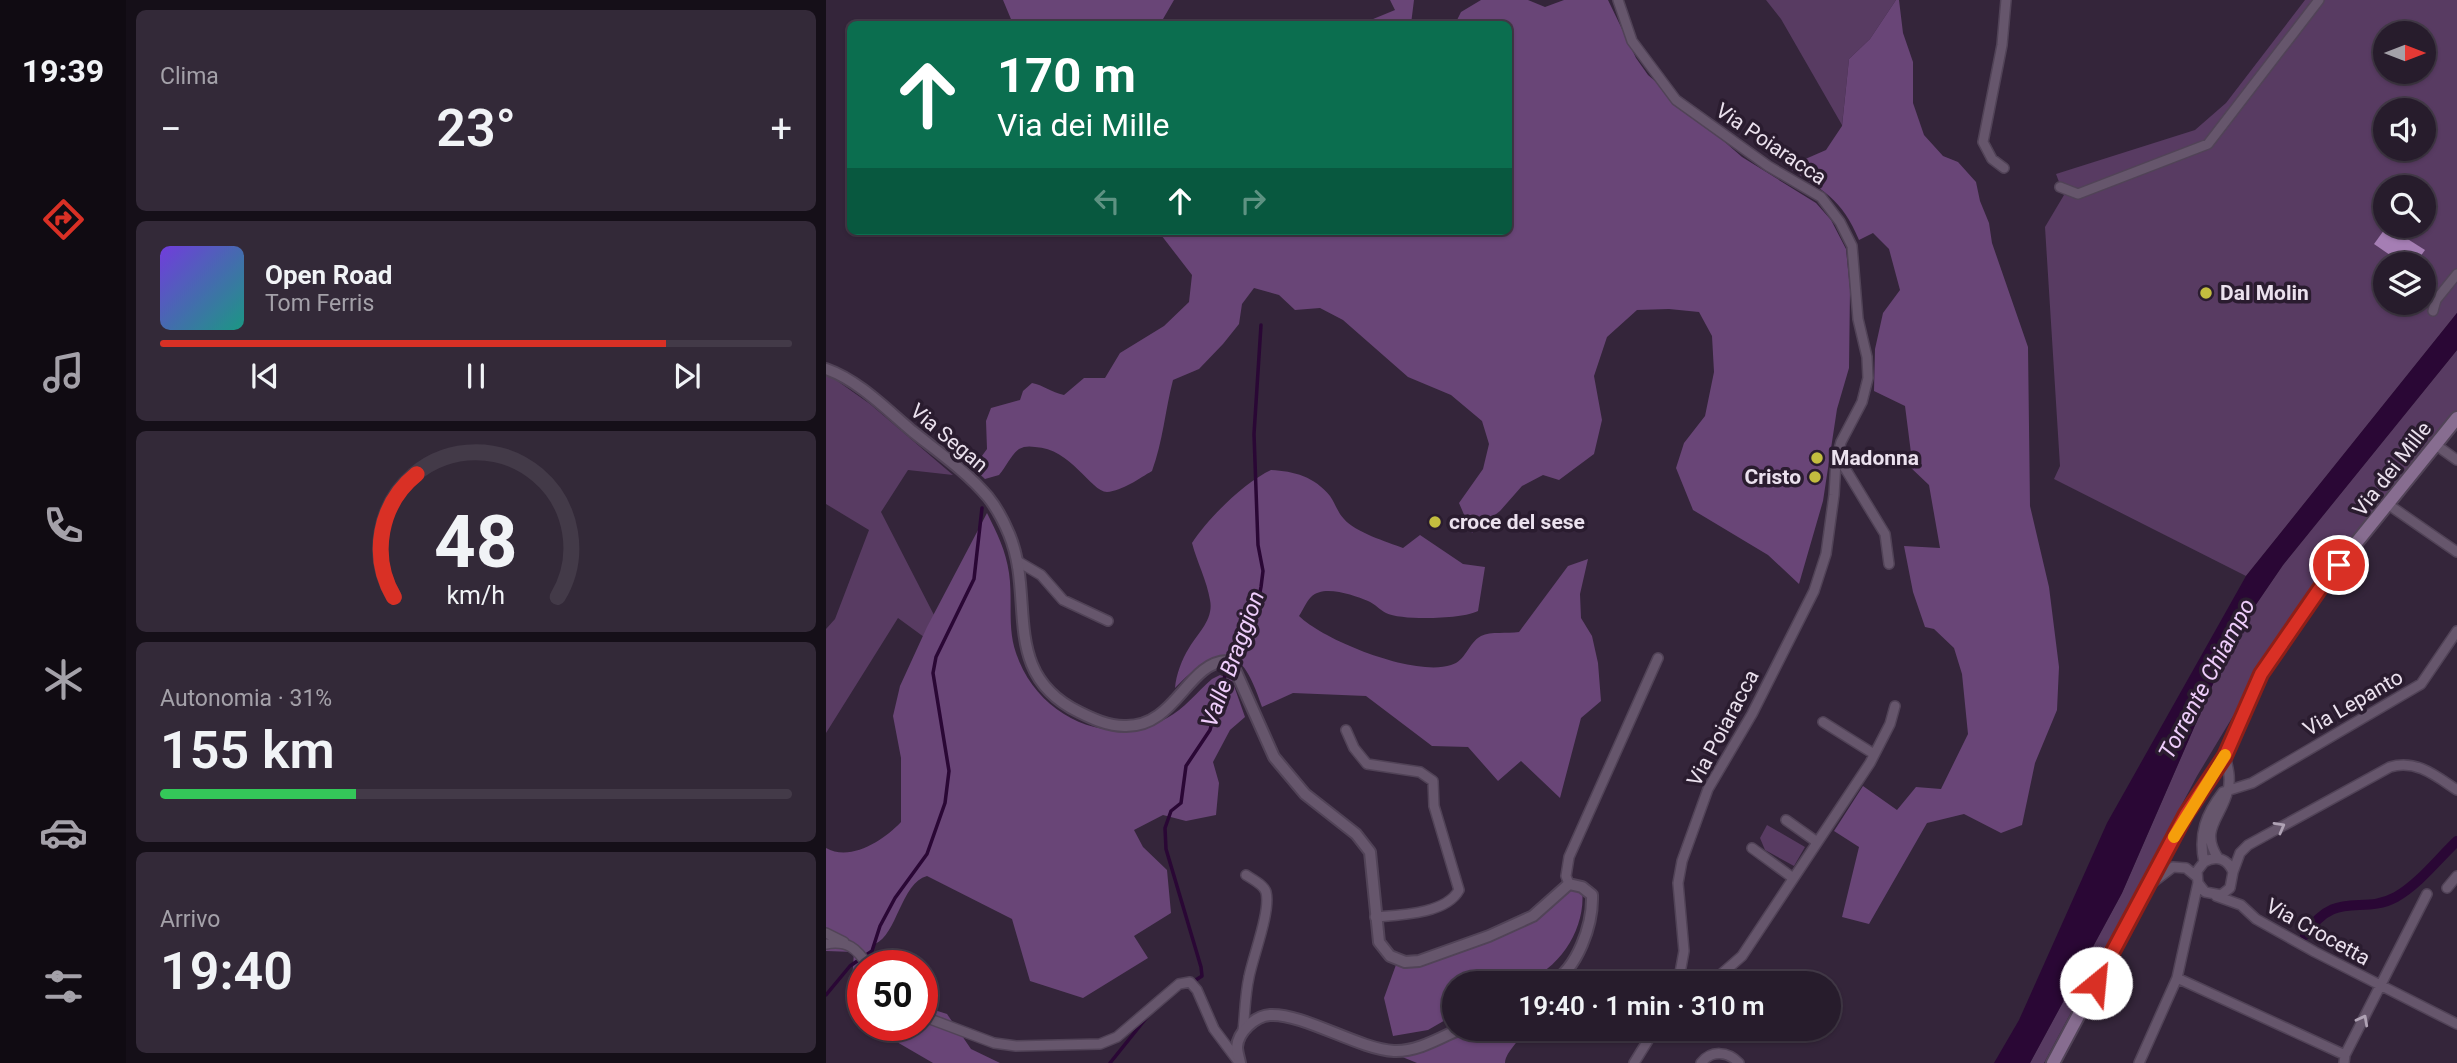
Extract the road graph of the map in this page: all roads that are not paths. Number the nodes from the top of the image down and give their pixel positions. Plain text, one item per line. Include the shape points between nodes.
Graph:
1 (1618, 0) edge
2 (2006, 0) edge
3 (2319, 0) edge
4 (2004, 168) dead end
5 (2060, 187) dead end
6 (2457, 274) edge
7 (2436, 300) edge
8 (826, 369) edge
9 (2457, 418) edge
10 (2436, 445) junction
11 (1837, 455) junction
12 (2457, 460) edge
13 (2389, 505) junction
14 (2457, 552) edge
15 (1017, 561) junction
16 (1889, 564) dead end
17 (1108, 621) dead end
18 (2457, 631) edge
19 (1658, 658) dead end
20 (1895, 706) dead end
21 (1823, 722) dead end
22 (1346, 730) dead end
23 (1874, 754) junction
24 (2225, 756) junction
25 (2230, 775) junction
26 (2249, 784) junction
27 (2457, 790) edge
28 (2227, 793) junction
29 (1786, 820) dead end
30 (1817, 842) junction
31 (1752, 848) dead end
32 (2218, 858) junction
33 (2204, 862) junction
34 (1246, 875) dead end
35 (2234, 875) junction
36 (2457, 876) edge
37 (1793, 878) junction
38 (2197, 880) junction
39 (1569, 884) junction
40 (2148, 886) junction
41 (2447, 888) dead end
42 (2427, 894) dead end
43 (2213, 895) junction
44 (2241, 905) junction
45 (2190, 913) junction
46 (1375, 917) junction
47 (826, 933) edge
48 (846, 943) junction
49 (826, 944) edge
50 (856, 950) edge
51 (1564, 971) edge
52 (1680, 971) edge
53 (1725, 971) edge
54 (2177, 978) junction
55 (2380, 986) junction
56 (938, 1022) edge
57 (2457, 1024) edge
58 (1243, 1031) junction
59 (1442, 1037) edge
60 (1648, 1041) edge
61 (2344, 1059) edge
62 (1240, 1063) edge
63 (1634, 1063) edge
64 (1700, 1063) edge
65 (1739, 1063) edge
66 (2053, 1063) edge
67 (2139, 1063) edge

1 - 11 street, Via Poiaracca via 1632,41 1676,100 1768,166 1821,197 1852,246 1868,378
2 - 4 street via 1983,142 1992,159
3 - 5 street via 2208,144 2078,194
6 - 7 street
8 - 15 street, Via Segan via 839,373 989,498 1009,534
9 - 10 main road, Via dei Mille
10 - 12 street
10 - 13 main road, Via dei Mille
11 - 16 street via 1885,534
11 - 52 street, Via Poiaracca via 1826,554 1814,591 1709,789 1682,861 1678,883 1684,951
13 - 14 street
13 - 24 main road, Via dei Mille via 2323,584 2261,674
15 - 17 street via 1041,575 1063,600
15 - 46 street, Via Segan via 1024,644 1038,676 1066,705 1100,722 1126,727 1152,719 1178,699 1205,666 1220,661 1233,665 1274,757 1305,794 1356,834 1370,852
18 - 26 street, Via Lepanto via 2421,684
19 - 39 street via 1569,857
20 - 23 street
21 - 23 street
22 - 46 street via 1367,764 1420,772 1433,781 1434,806 1459,890 1445,903
23 - 30 street
24 - 25 street
24 - 40 main road, Via dei Mille via 2186,814
25 - 26 street
25 - 28 street
26 - 28 street, Via Lepanto
35 -> 27 street via 2240,853 2248,845 2390,767 2403,763 2417,766
28 - 32 street via 2211,831
28 - 33 street via 2217,799 2202,827
29 - 30 street
30 - 37 street
31 - 37 street
32 - 33 street
32 - 35 street via 2228,863
33 - 38 street
34 - 58 street via 1263,888 1266,897
35 - 43 street via 2230,888
35 - 44 street, Via Crocetta
36 - 41 street
37 - 53 street via 1742,956
38 - 40 street via 2186,867 2173,867
38 - 43 street
38 - 45 street
39 - 46 street via 1533,916 1419,961 1390,956 1379,942
39 - 51 street via 1592,895 1593,908 1576,957
40 - 66 main road, Via dei Mille
42 - 55 street
43 - 44 street, Via Crocetta
43 - 45 street
44 - 55 street, Via Crocetta via 2256,919
45 - 54 street
47 - 48 street
48 - 49 street
48 - 50 street
54 - 61 street
54 - 67 street
55 - 57 street, Via Crocetta
61 -> 55 street
56 - 62 street via 994,1043 1016,1046 1100,1044 1117,1037 1179,984 1189,982 1214,1029
58 - 59 street via 1269,1015 1394,1051 1417,1048
58 - 62 street via 1237,1046
60 - 63 street
64 - 65 street via 1719,1053 1733,1056

